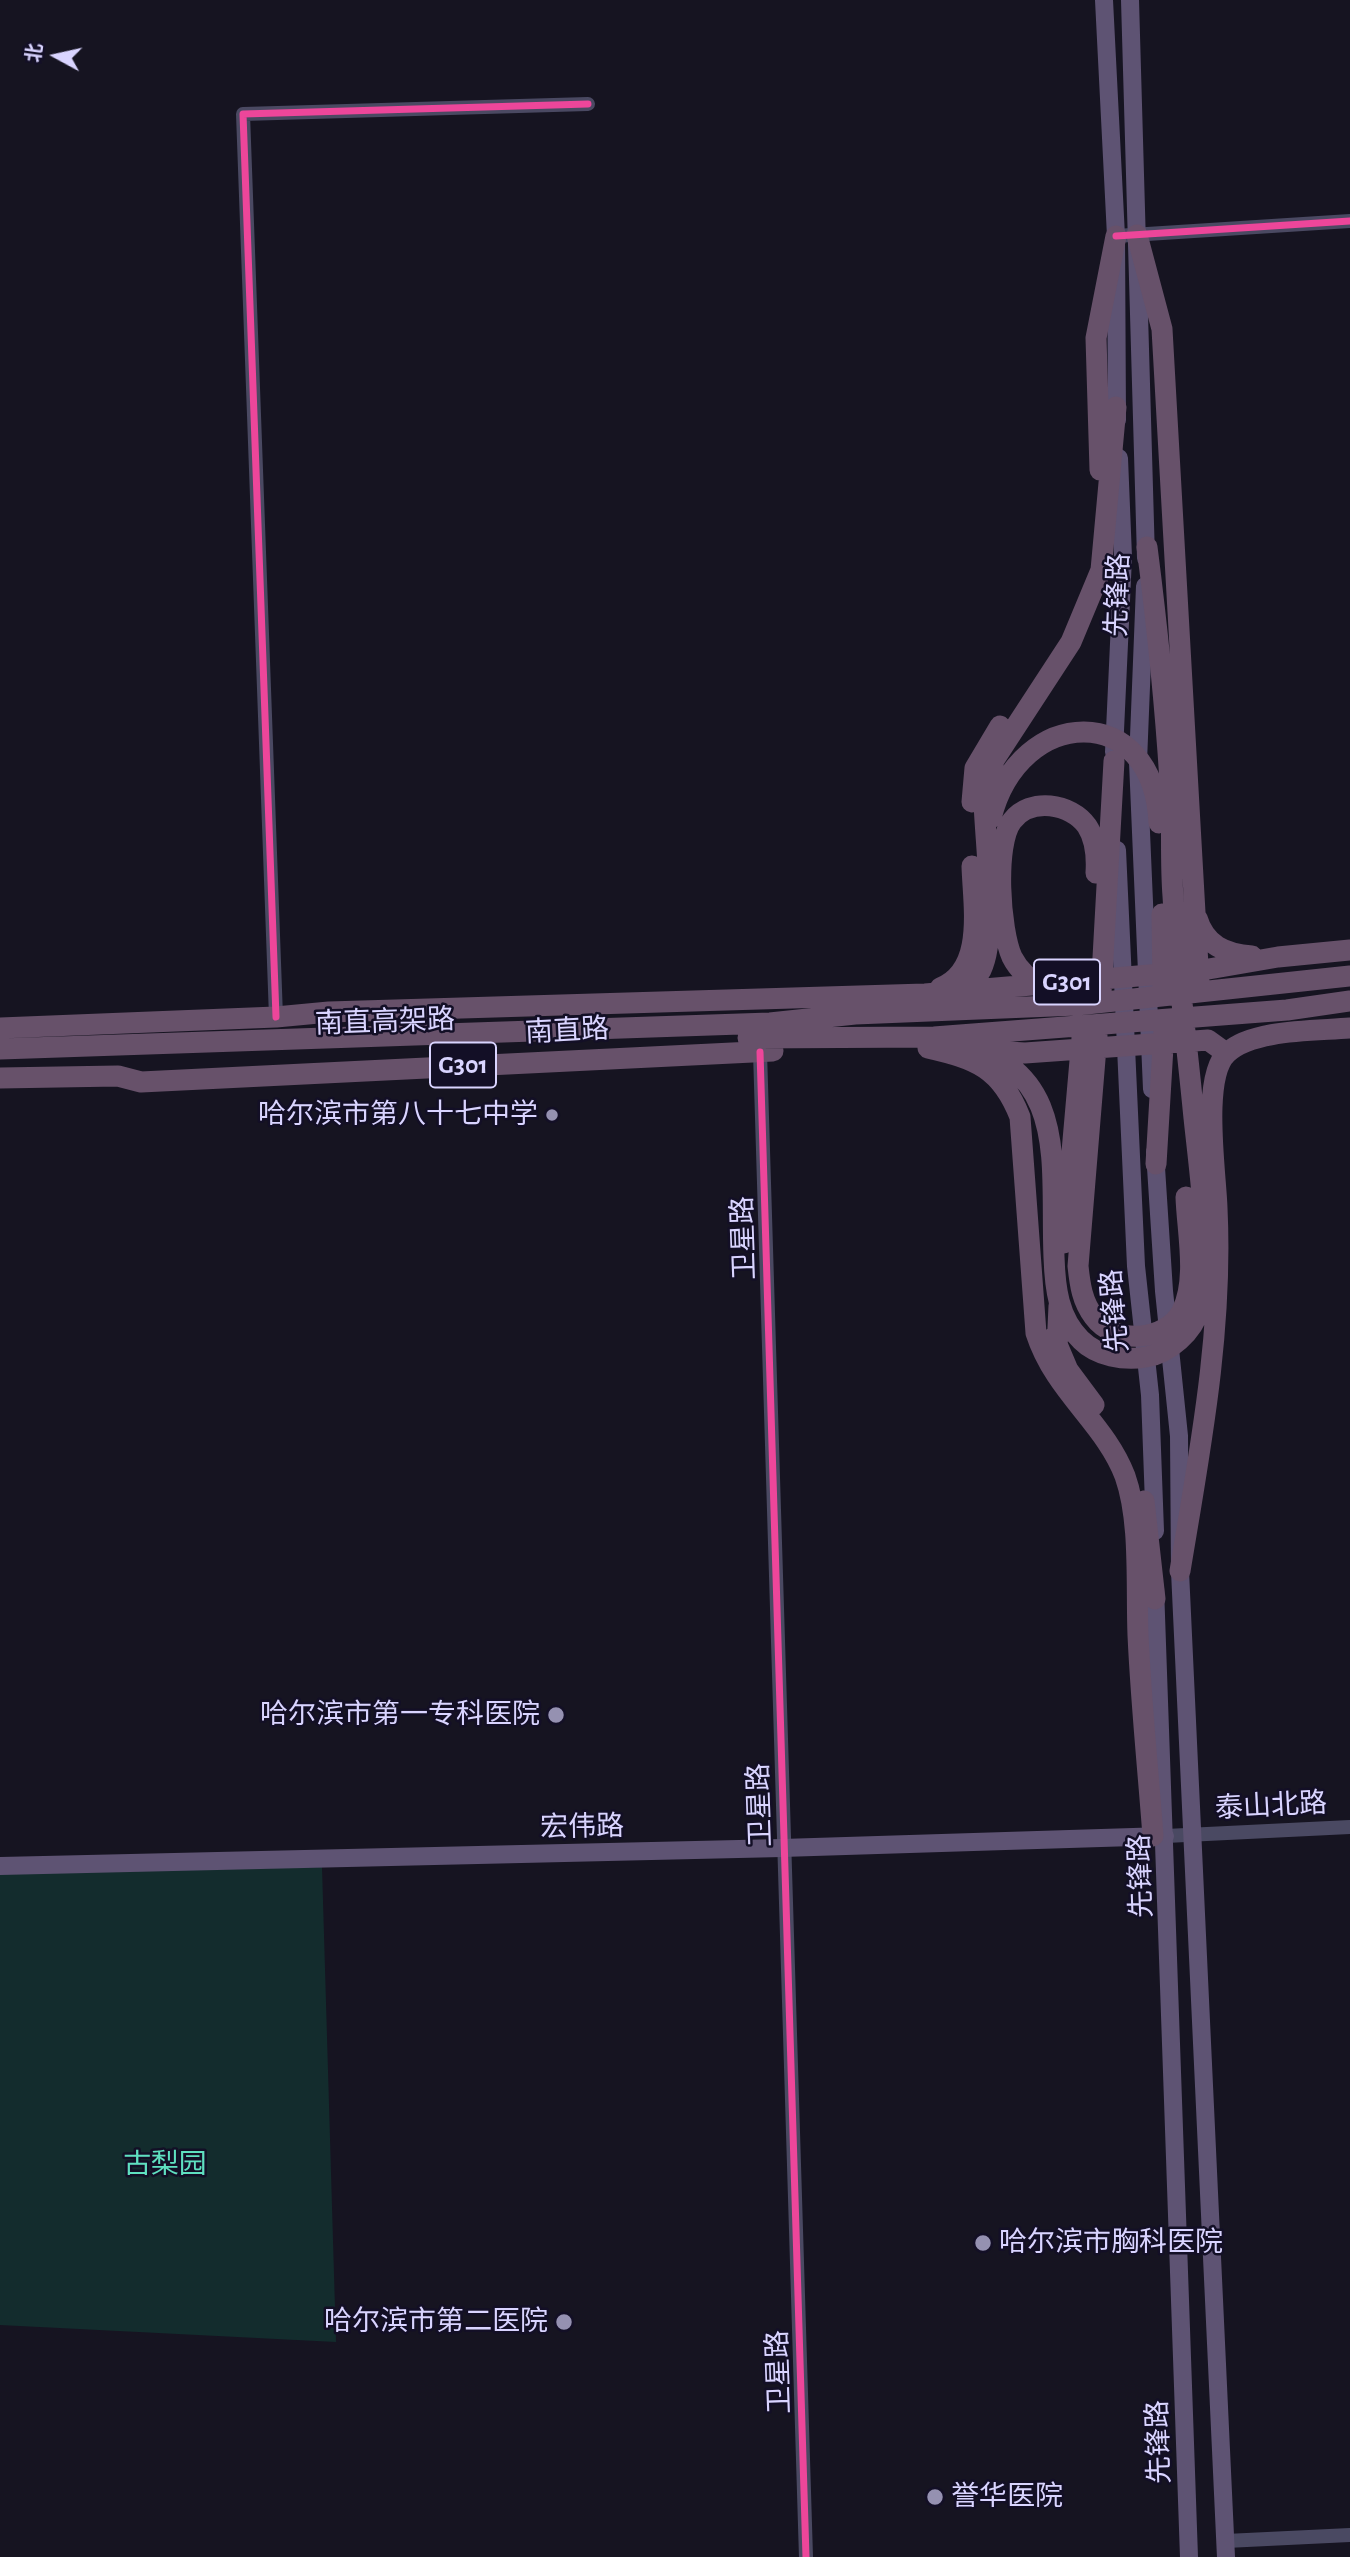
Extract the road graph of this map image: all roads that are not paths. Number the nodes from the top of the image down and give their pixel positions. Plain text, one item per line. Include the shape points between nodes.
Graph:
1 (1104, 0) edge
2 (1130, 0) edge
3 (587, 104) dead end
4 (1350, 220) edge
5 (1126, 235) junction
6 (1116, 407) junction
7 (1147, 547) junction
8 (1102, 561) junction
9 (1092, 596) junction
10 (1114, 761) joint
11 (985, 842) junction
12 (1113, 867) junction
13 (1173, 896) junction
14 (1193, 904) junction
15 (1350, 950) edge
16 (1350, 957) edge
17 (1285, 960) junction
18 (1197, 971) junction
19 (1350, 976) edge
20 (1350, 1001) edge
21 (929, 1003) junction
22 (1077, 1005) junction
23 (1287, 1010) junction
24 (329, 1012) junction
25 (855, 1014) junction
26 (276, 1017) junction
27 (0, 1028) edge
28 (1350, 1028) edge
29 (767, 1037) junction
30 (861, 1039) junction
31 (1208, 1040) junction
32 (931, 1042) junction
33 (0, 1049) edge
34 (1226, 1053) junction
35 (0, 1063) edge
36 (1021, 1076) junction
37 (0, 1078) edge
38 (141, 1082) junction
39 (1156, 1164) junction
40 (1057, 1349) junction
41 (1180, 1571) junction
42 (1155, 1599) junction
43 (1350, 1827) edge
44 (1194, 1834) junction
45 (1159, 1836) junction
46 (782, 1848) junction
47 (0, 1866) edge
48 (1350, 2535) edge
49 (1226, 2549) edge
50 (806, 2557) edge
51 (1189, 2557) edge

1 - 5 main road, 先锋路
2 - 5 main road, 先锋路
3 - 26 street via 243,114
4 - 5 street
5 - 6 main road, 先锋路
5 - 7 main road, 先锋路
5 - 8 highway via 1096,338
5 - 14 highway via 1162,329
6 - 8 highway
6 - 10 main road, 先锋路 via 1123,557
7 - 13 highway via 1171,783
7 - 39 main road, 先锋路 via 1138,762
8 - 9 highway
9 - 11 highway via 1058,665 994,760 984,801
9 - 21 highway via 983,749 975,768 973,942 969,962
10 - 12 highway
11 - 21 highway via 986,956 975,979
11 - 39 highway via 993,810 1014,766 1038,743 1058,735 1103,736 1139,758 1152,779 1158,803 1164,1042
12 - 23 highway via 1078,1266 1081,1294 1094,1318 1119,1335 1151,1335 1182,1311 1189,1278 1184,1121 1187,1087 1201,1055 1236,1025
12 - 42 main road, 先锋路 via 1132,1194 1156,1476
13 - 17 highway via 1184,925 1206,951 1244,965
13 - 36 highway via 1205,1267 1200,1310 1167,1350 1135,1359 1116,1357 1097,1352 1069,1326 1057,1291 1048,1125 1042,1106
14 - 17 highway via 1201,933 1212,944 1238,955
14 - 18 highway
15 - 17 highway, G301
16 - 17 highway
17 - 18 highway, G301
18 - 21 highway, G301
18 - 31 highway
19 - 22 highway
20 - 23 highway
21 - 22 highway
21 - 24 highway, 南直路 / G301
21 - 25 highway
21 - 32 street
22 - 40 highway via 1045,990 1020,971 1005,936 1003,836 1013,818 1037,806 1059,807 1078,817 1091,834 1096,860
23 - 32 highway
24 - 25 highway via 362,1020 769,1008
24 - 26 highway, 南直路 / G301
25 - 29 highway
26 - 27 highway, 南直路 / G301
28 - 34 highway via 1251,1039
29 - 30 highway
29 - 32 highway, 南直路 / G301
29 - 33 highway, 南直高架路
29 - 35 highway, 南直高架路
29 - 38 highway, 南直路 / G301
29 - 46 street, 卫星路
30 - 32 highway
30 - 38 highway via 814,1048 164,1072
31 - 32 highway via 1025,1053
31 - 34 highway
32 - 36 highway via 995,1055
32 - 45 highway via 983,1066 1012,1096 1020,1117 1036,1333 1043,1357 1112,1451 1130,1491 1142,1729
34 - 41 highway via 1215,1078 1213,1119 1220,1264 1216,1336
36 - 40 highway via 1034,1134 1047,1317
37 - 38 highway, 南直路 / G301 via 118,1076
39 - 41 main road, 先锋路 via 1179,1436
40 - 42 highway via 1137,1471 1147,1515
41 - 44 main road, 先锋路
42 - 45 main road, 先锋路
43 - 44 street, 泰山北路
44 - 45 street, 泰山北路
44 - 49 main road, 先锋路
45 - 46 main road, 宏伟路
45 - 51 main road, 先锋路
46 - 47 main road, 宏伟路
46 - 50 street, 卫星路
48 - 49 street

